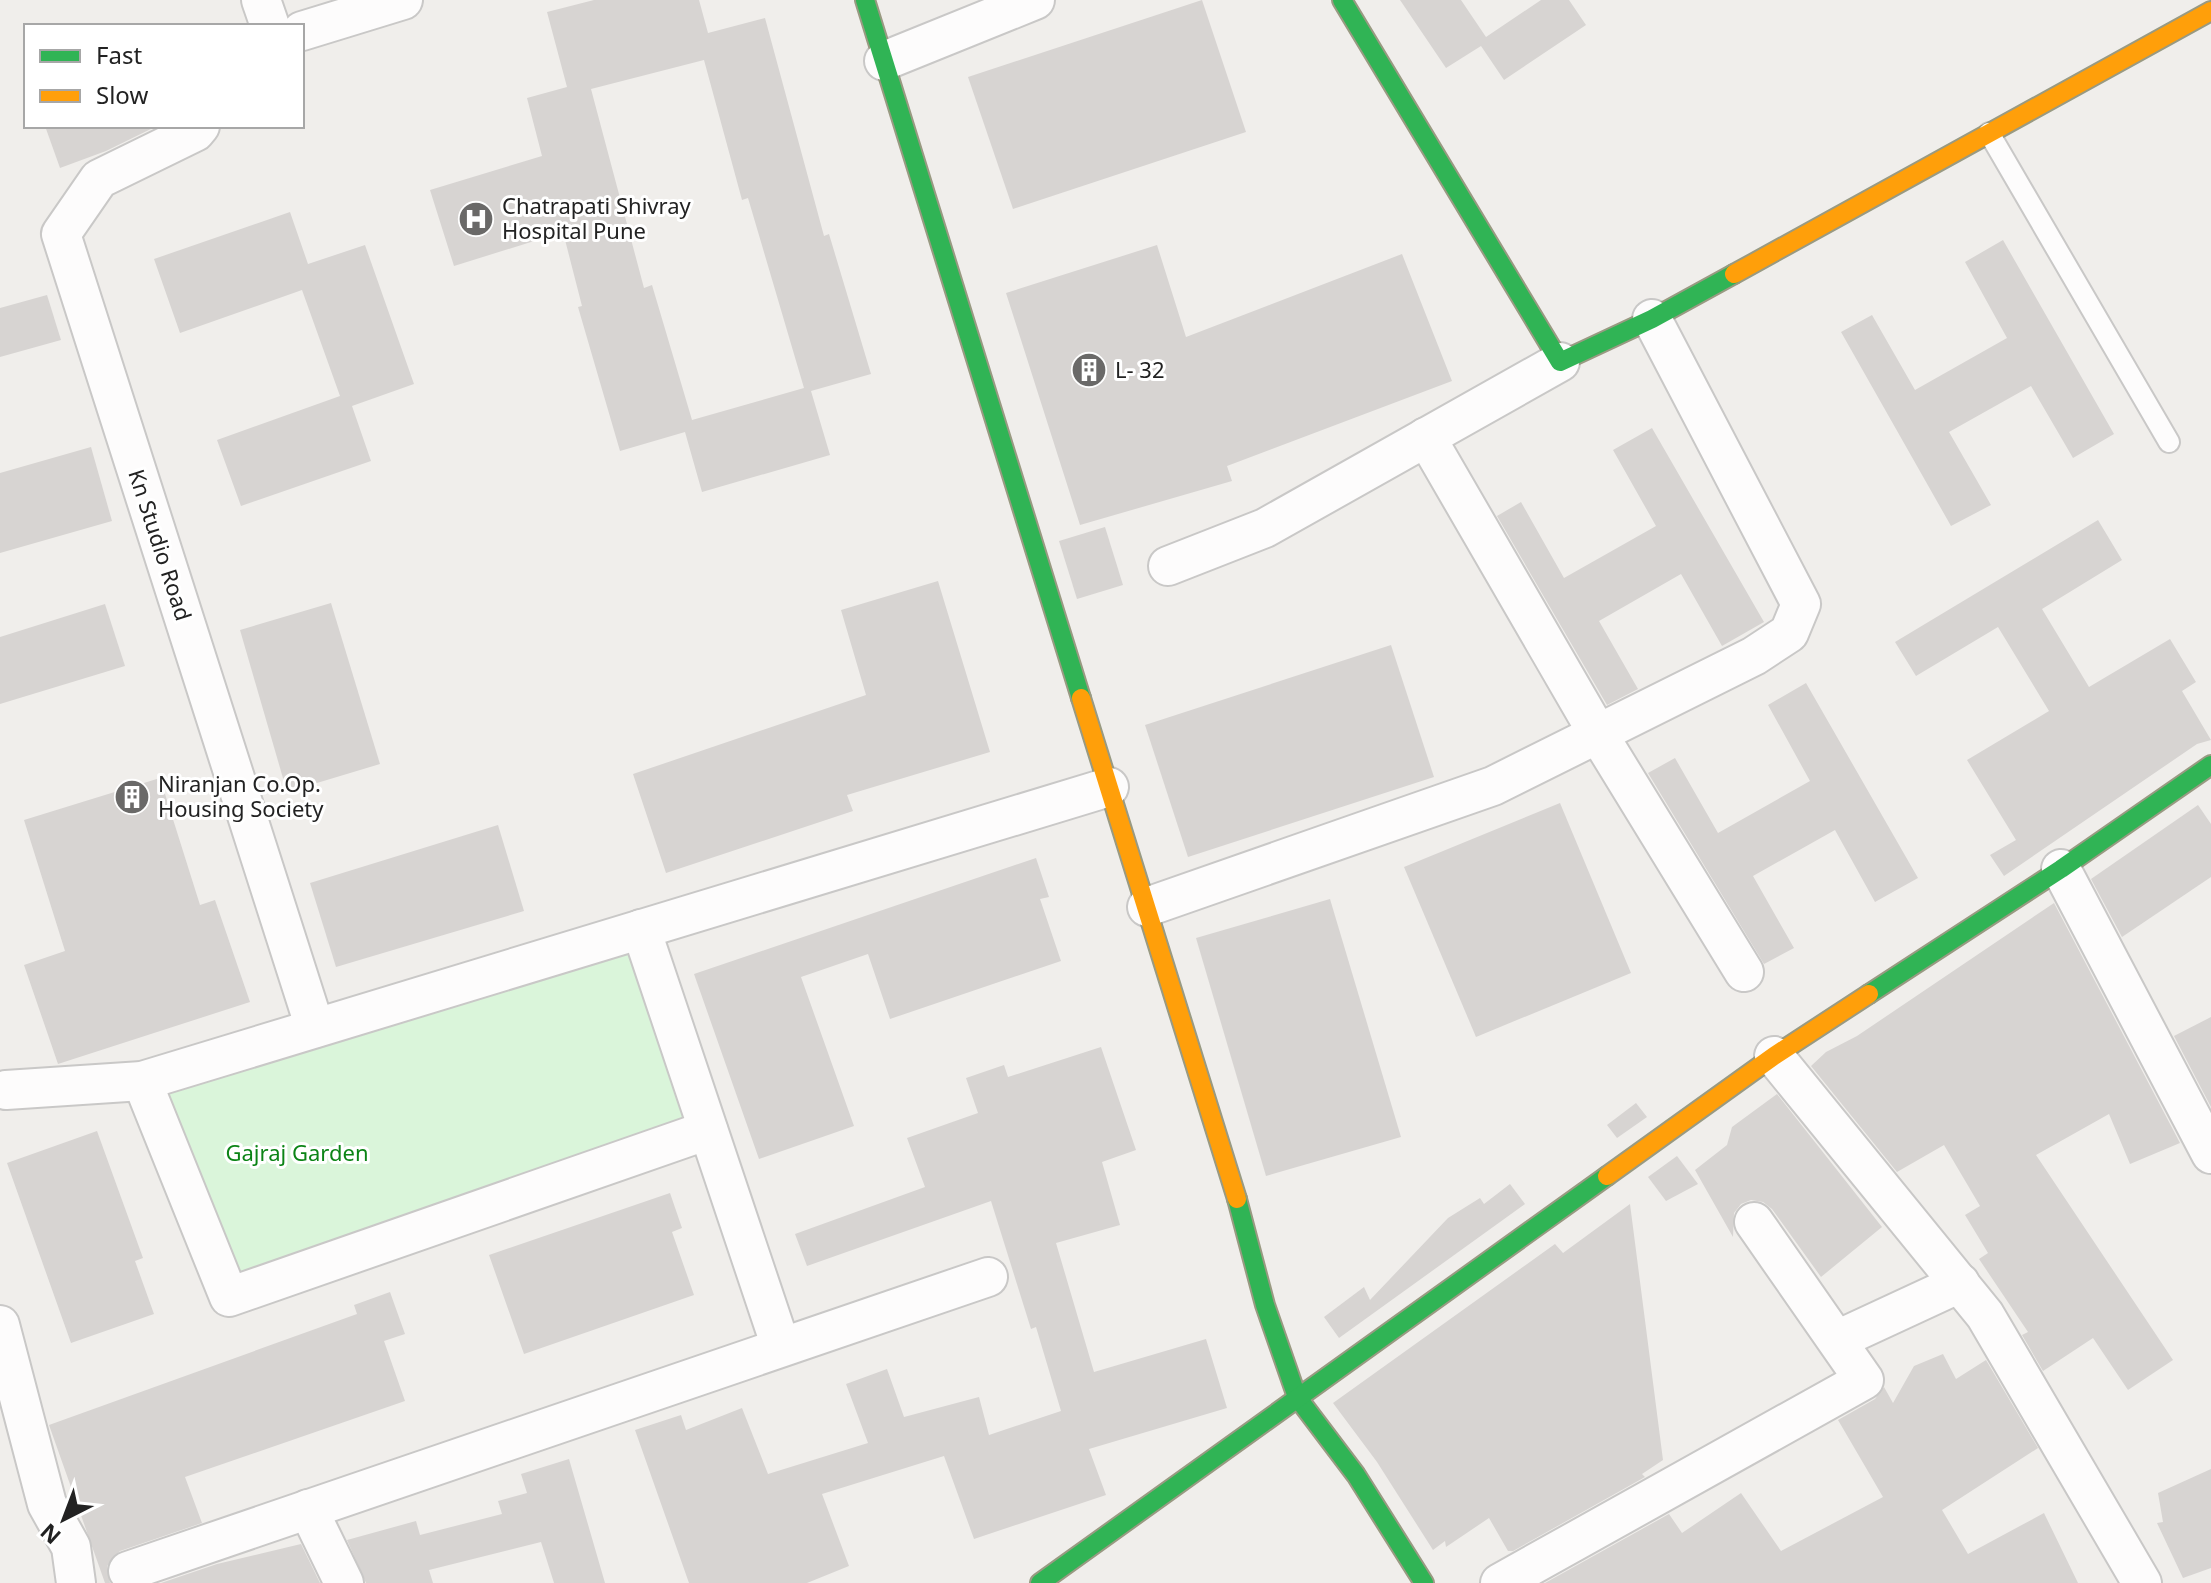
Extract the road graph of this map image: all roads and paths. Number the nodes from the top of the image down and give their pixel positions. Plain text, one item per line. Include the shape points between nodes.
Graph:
1 (261, 0) edge
2 (403, 0) edge
3 (865, 0) edge
4 (1035, 0) edge
5 (1342, 0) edge
6 (2211, 11) edge
7 (269, 24) edge
8 (304, 30) edge
9 (884, 61) junction
10 (198, 128) edge
11 (1989, 133) junction
12 (1652, 319) junction
13 (1560, 362) junction
14 (1426, 437) junction
15 (2169, 442) dead end
16 (1168, 566) dead end
17 (1598, 734) junction
18 (2211, 765) edge
19 (1109, 787) junction
20 (2061, 869) junction
21 (1147, 907) junction
22 (641, 929) junction
23 (1744, 972) dead end
24 (315, 1028) junction
25 (1774, 1056) junction
26 (142, 1081) junction
27 (2, 1087) edge
28 (708, 1130) junction
29 (2211, 1154) edge
30 (1754, 1222) dead end
31 (988, 1277) dead end
32 (1960, 1283) junction
33 (0, 1325) edge
34 (1837, 1340) junction
35 (781, 1347) junction
36 (1297, 1397) junction
37 (308, 1509) junction
38 (128, 1571) dead end
39 (1043, 1582) edge
40 (76, 1583) edge
41 (344, 1583) edge
42 (1424, 1583) edge
43 (1500, 1583) edge
44 (2142, 1583) edge

1 - 7 street
2 - 8 street
3 - 9 street
4 - 9 street
5 - 13 street
6 - 11 street
9 - 19 street
10 - 24 street, Kn Studio Road via 99,179 61,234
11 - 12 street
11 - 15 lane
12 - 13 street
12 - 17 street via 1801,604 1789,633 1754,656
13 - 14 street
14 - 16 street via 1265,528
14 - 17 street
17 - 21 street via 1493,786
17 - 23 street
18 - 20 street
19 - 21 street
19 - 22 street
20 - 25 street
20 - 29 street
21 - 36 street
22 - 24 street
22 - 28 street
24 - 26 street
25 - 32 street
25 - 36 street
26 - 27 street
26 - 28 street via 229,1297
28 - 35 street
30 - 34 street
31 - 35 street
32 - 34 street
32 - 44 street via 1985,1315
33 - 40 street via 47,1504 71,1547
34 - 43 street via 1864,1380
35 - 37 street
36 - 39 street
36 - 42 street via 1356,1475
37 - 38 street
37 - 41 street

